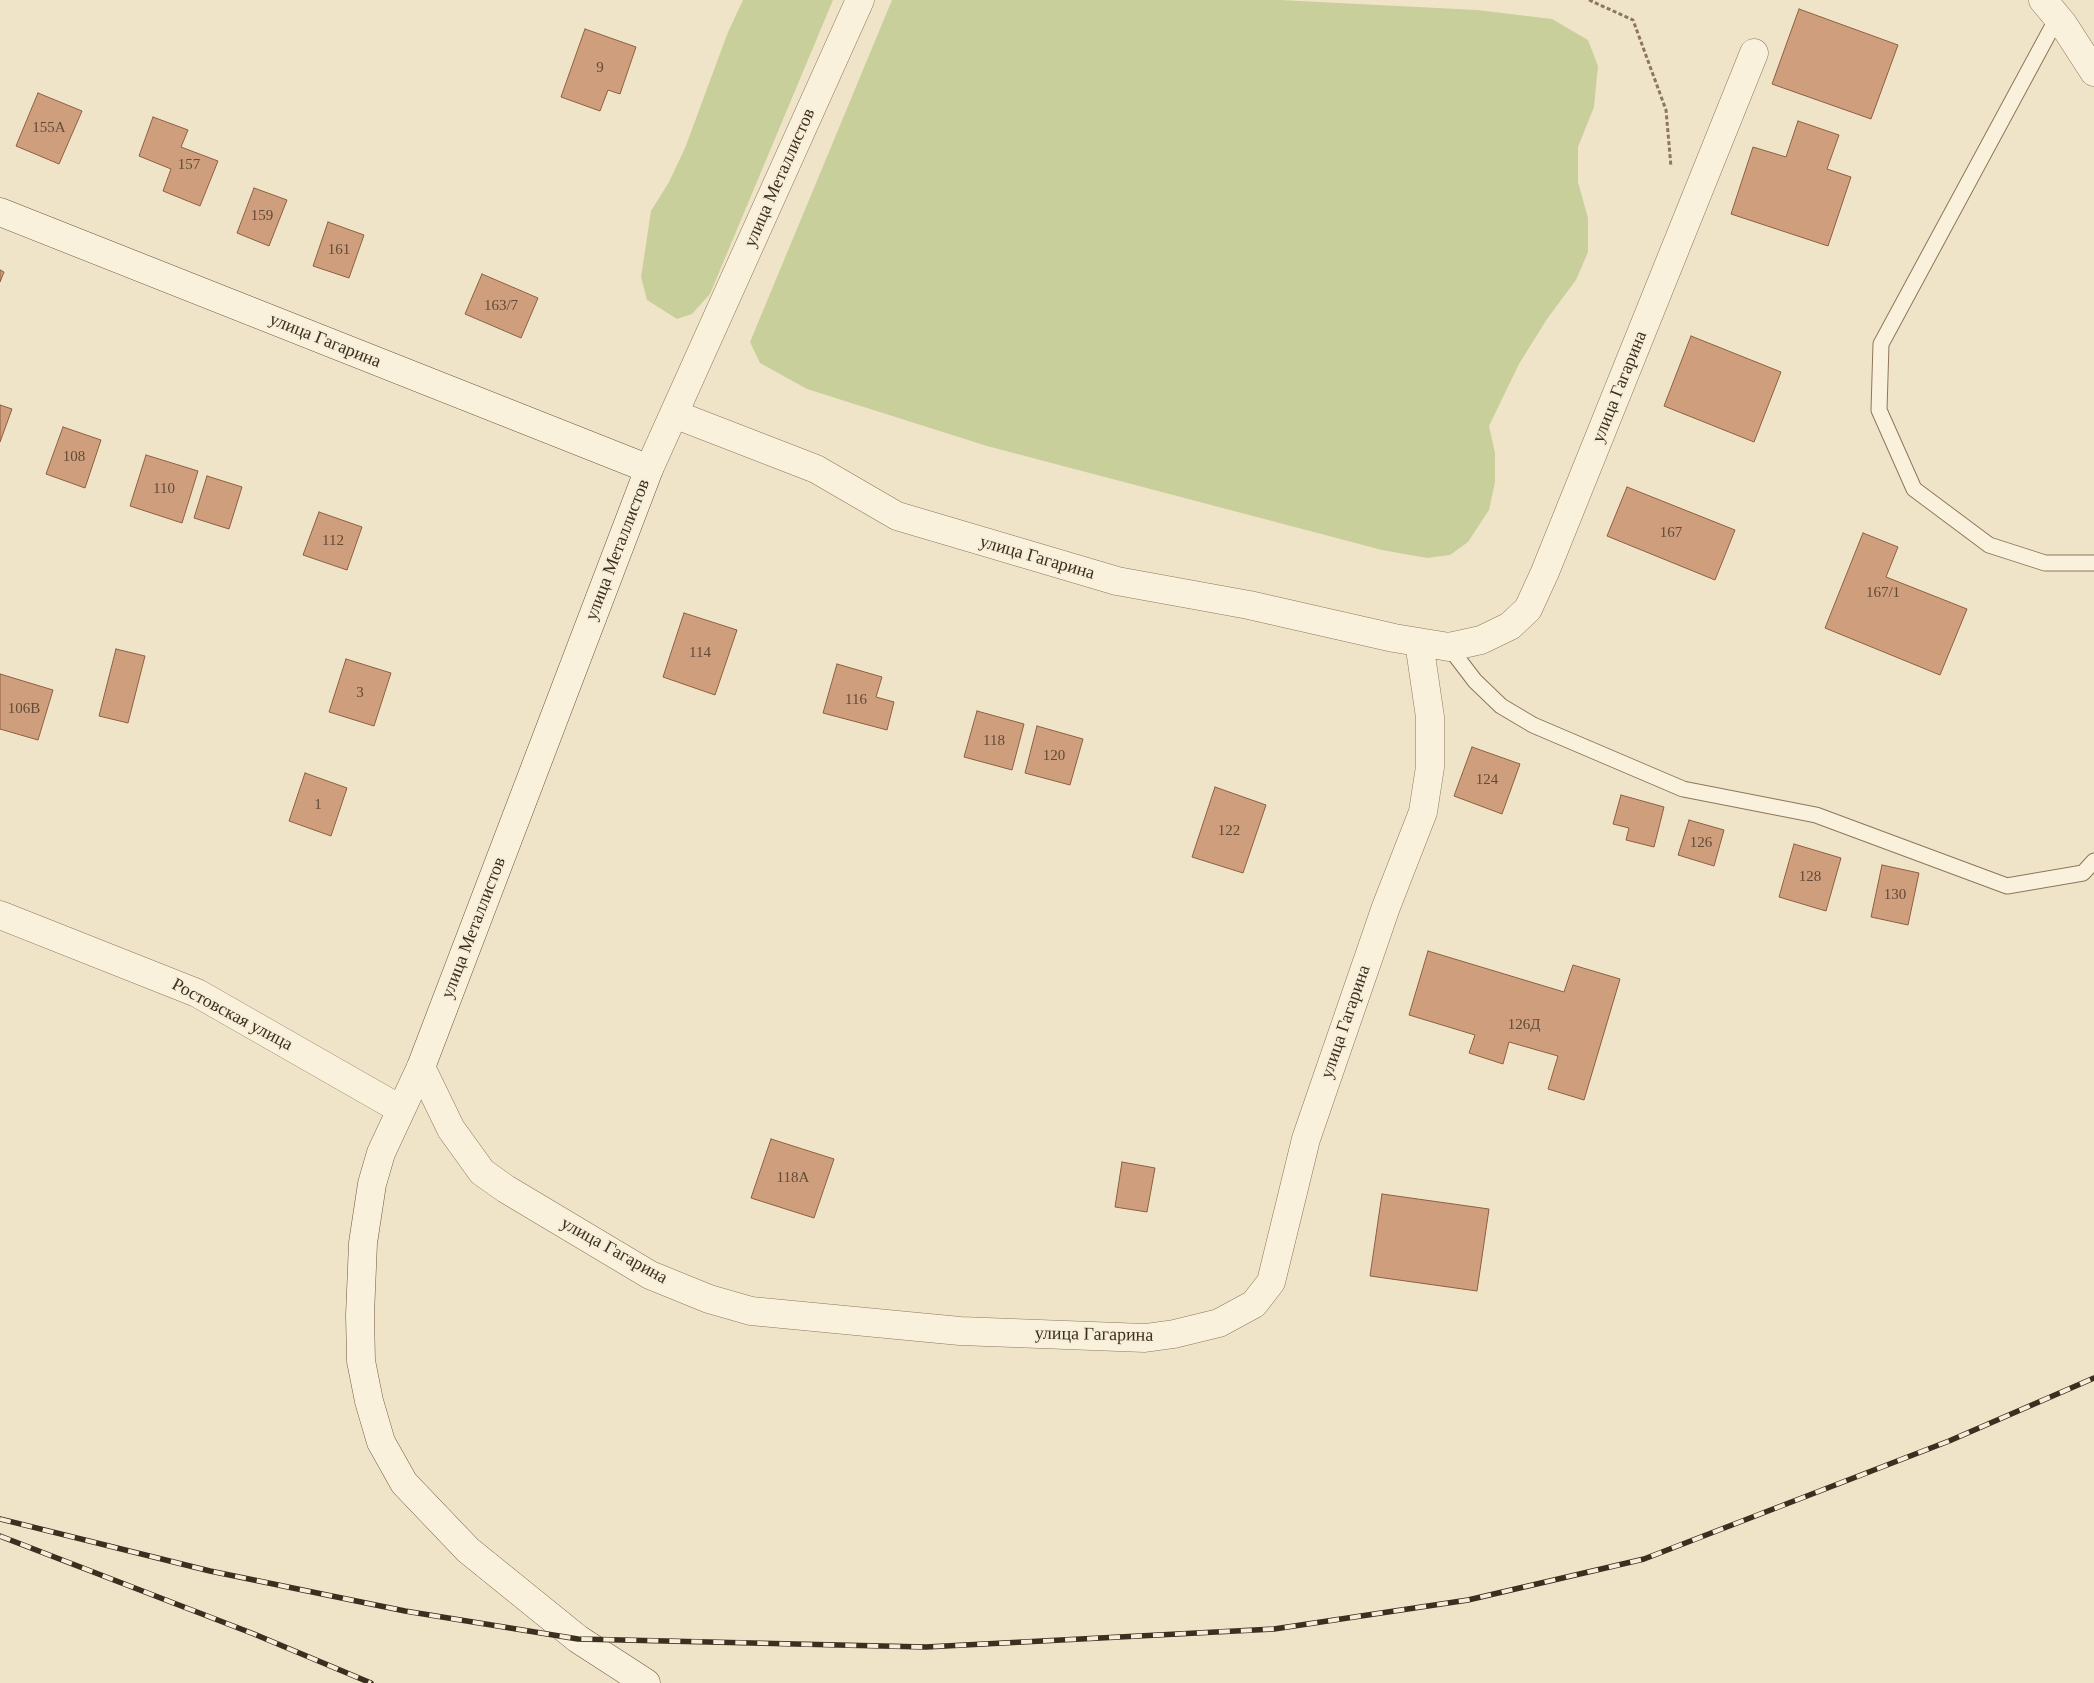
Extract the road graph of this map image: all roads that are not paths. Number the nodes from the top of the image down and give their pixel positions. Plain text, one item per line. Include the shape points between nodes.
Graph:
1 (860, 0) edge
2 (2050, 9) edge
3 (1754, 53) dead end
4 (2094, 72) edge
5 (0, 212) edge
6 (674, 414) junction
7 (649, 469) junction
8 (2094, 563) edge
9 (1419, 642) junction
10 (1449, 647) junction
11 (2094, 861) edge
12 (0, 915) edge
13 (421, 1067) junction
14 (400, 1109) junction
15 (646, 1683) edge

1 - 6 street, улица Металлистов
2 - 4 street
2 - 8 lane via 1881,344 1879,410 1914,489 1989,545 2045,562
3 - 10 street, улица Гагарина via 1528,609 1510,626 1481,640
5 - 7 street, улица Гагарина
6 - 7 street, улица Металлистов
6 - 9 street, улица Гагарина via 816,469 897,516 1117,582 1249,605
7 - 13 street, улица Металлистов
9 - 10 street, улица Гагарина
9 - 13 street, улица Гагарина via 1430,717 1430,767 1422,812 1306,1139 1271,1282 1254,1304 1219,1323 1144,1338 960,1331 760,1312 709,1299 650,1275 482,1172 451,1129
10 - 11 lane via 1475,681 1501,706 1533,725 1683,789 1816,815 2007,886 2083,873
12 - 14 street, Ростовская улица via 197,993
13 - 14 street, улица Металлистов
14 - 15 street, улица Металлистов via 372,1184 363,1244 361,1360 381,1442 404,1483 468,1550 578,1639

